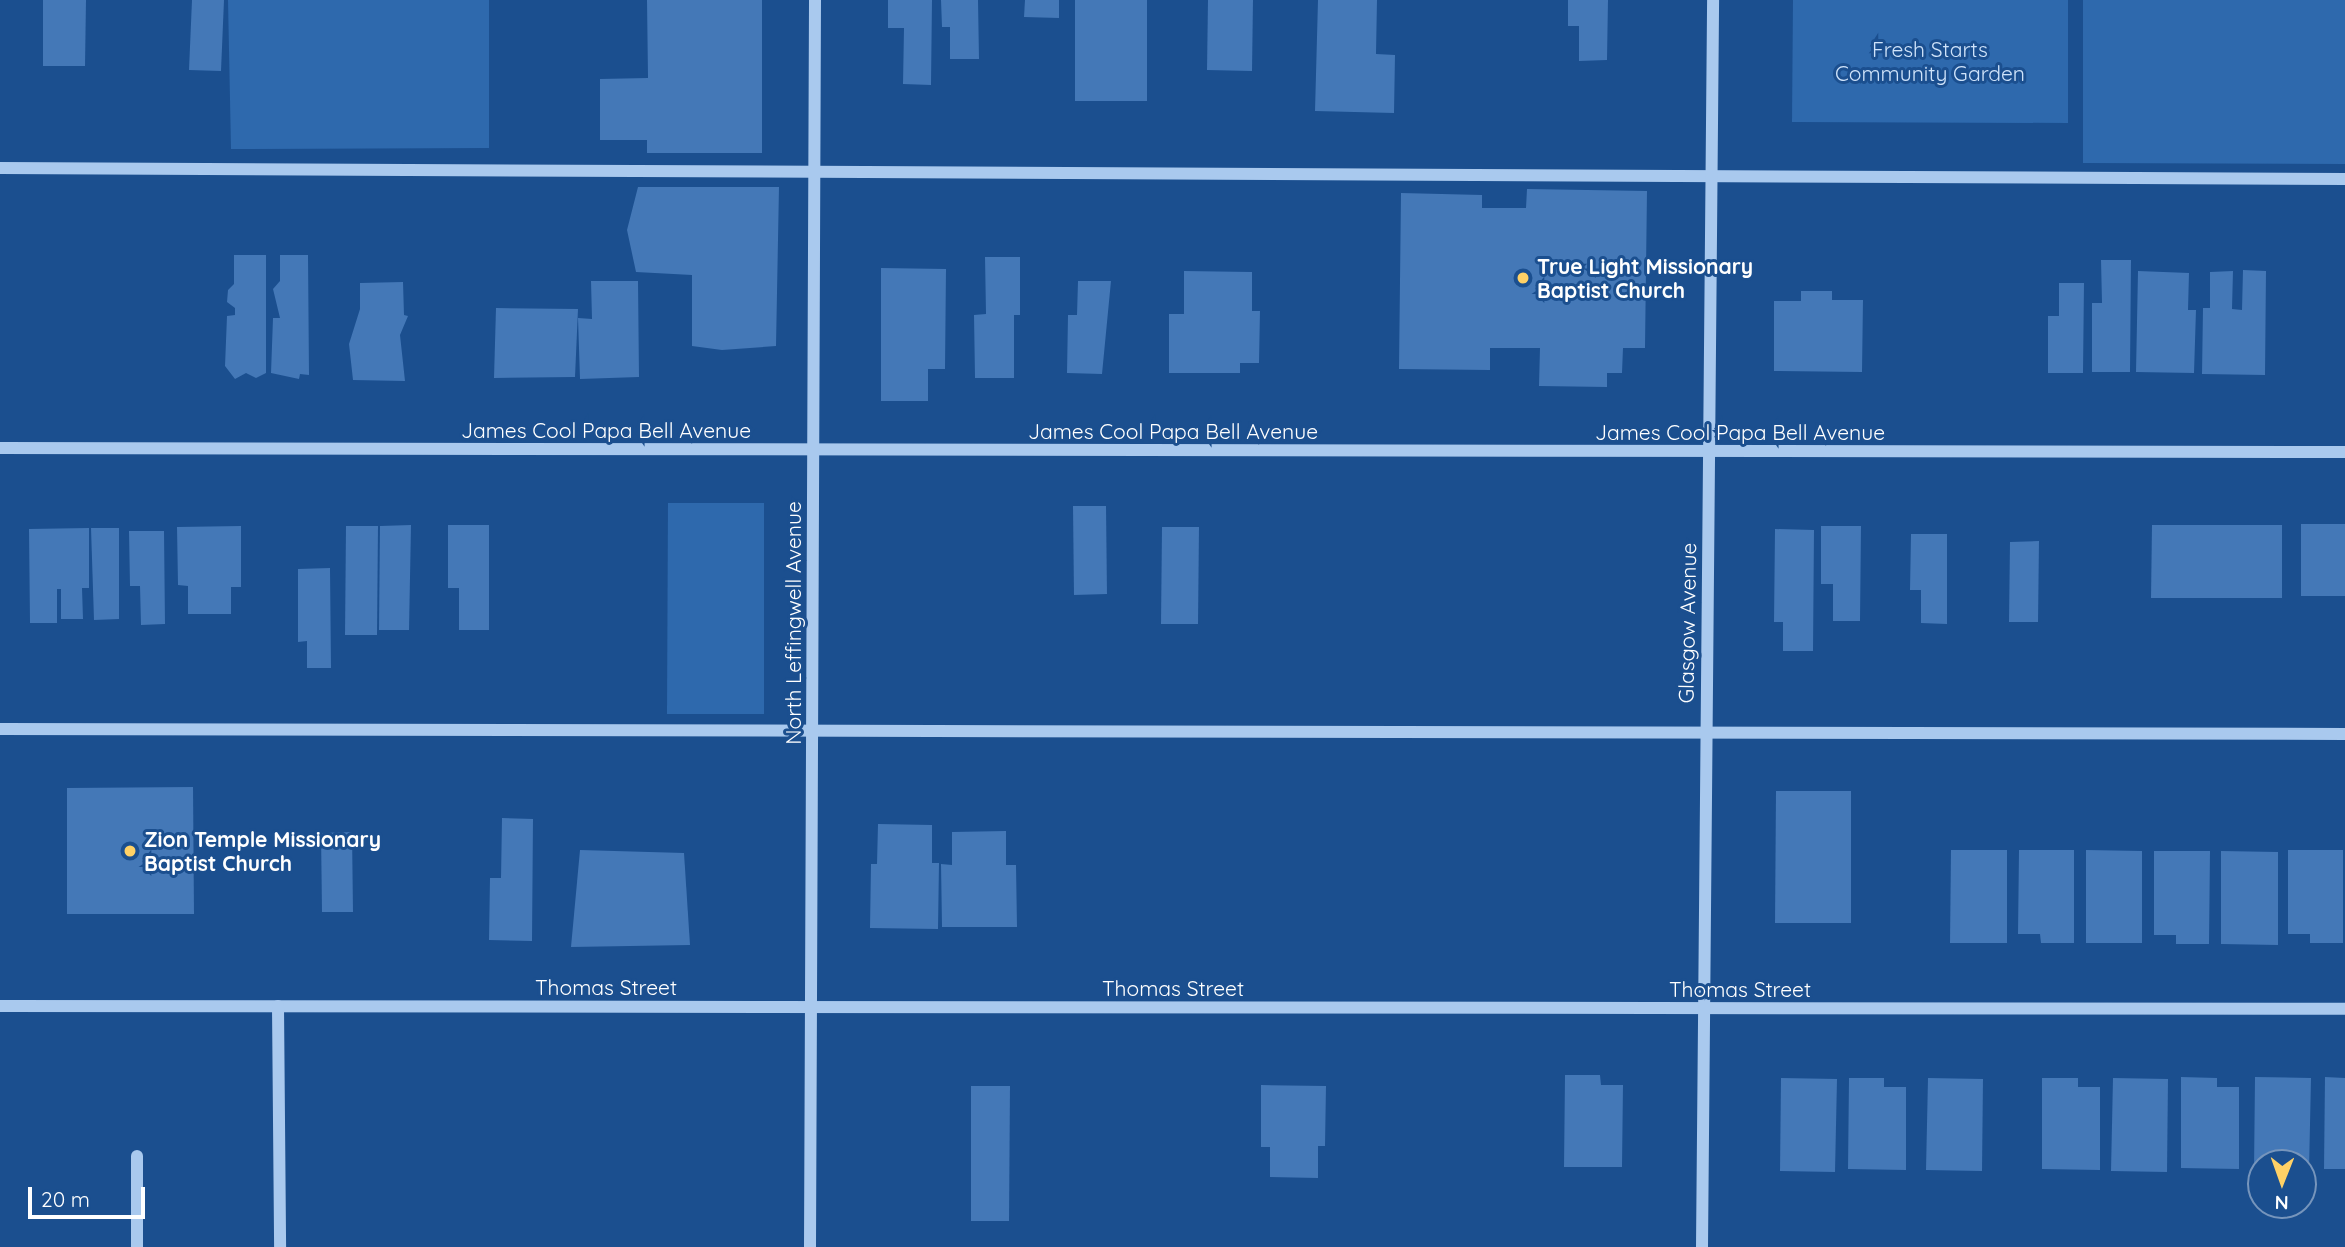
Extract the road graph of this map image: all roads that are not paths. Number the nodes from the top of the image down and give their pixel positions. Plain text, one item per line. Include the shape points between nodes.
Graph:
1 (815, 0) edge
2 (1713, 0) edge
3 (0, 168) edge
4 (814, 170) junction
5 (1711, 174) junction
6 (2345, 179) edge
7 (0, 448) edge
8 (813, 449) junction
9 (1709, 451) junction
10 (2345, 452) edge
11 (0, 729) edge
12 (812, 733) junction
13 (1705, 733) junction
14 (2345, 734) edge
15 (0, 1006) edge
16 (278, 1006) junction
17 (811, 1007) junction
18 (1705, 1008) junction
19 (2345, 1009) edge
20 (137, 1156) dead end
21 (137, 1247) edge
22 (280, 1247) edge
23 (810, 1247) edge
24 (1702, 1247) edge

1 - 4 street, North Leffingwell Avenue
2 - 5 street, Glasgow Avenue
3 - 4 street
4 - 5 street
4 - 8 street, North Leffingwell Avenue
5 - 6 street
5 - 9 street, Glasgow Avenue
7 - 8 street, James Cool Papa Bell Avenue
8 - 9 street, James Cool Papa Bell Avenue
8 - 12 street, North Leffingwell Avenue
9 - 10 street, James Cool Papa Bell Avenue
9 - 13 street, Glasgow Avenue
11 - 12 street
12 - 13 street
12 - 17 street, North Leffingwell Avenue
13 - 14 street
13 - 18 street, Glasgow Avenue
15 - 16 street, Thomas Street
16 - 17 street, Thomas Street
16 - 22 street
17 - 18 street, Thomas Street
17 - 23 street, North Leffingwell Avenue
18 - 19 street, Thomas Street
18 - 24 street, Glasgow Avenue
20 - 21 street

